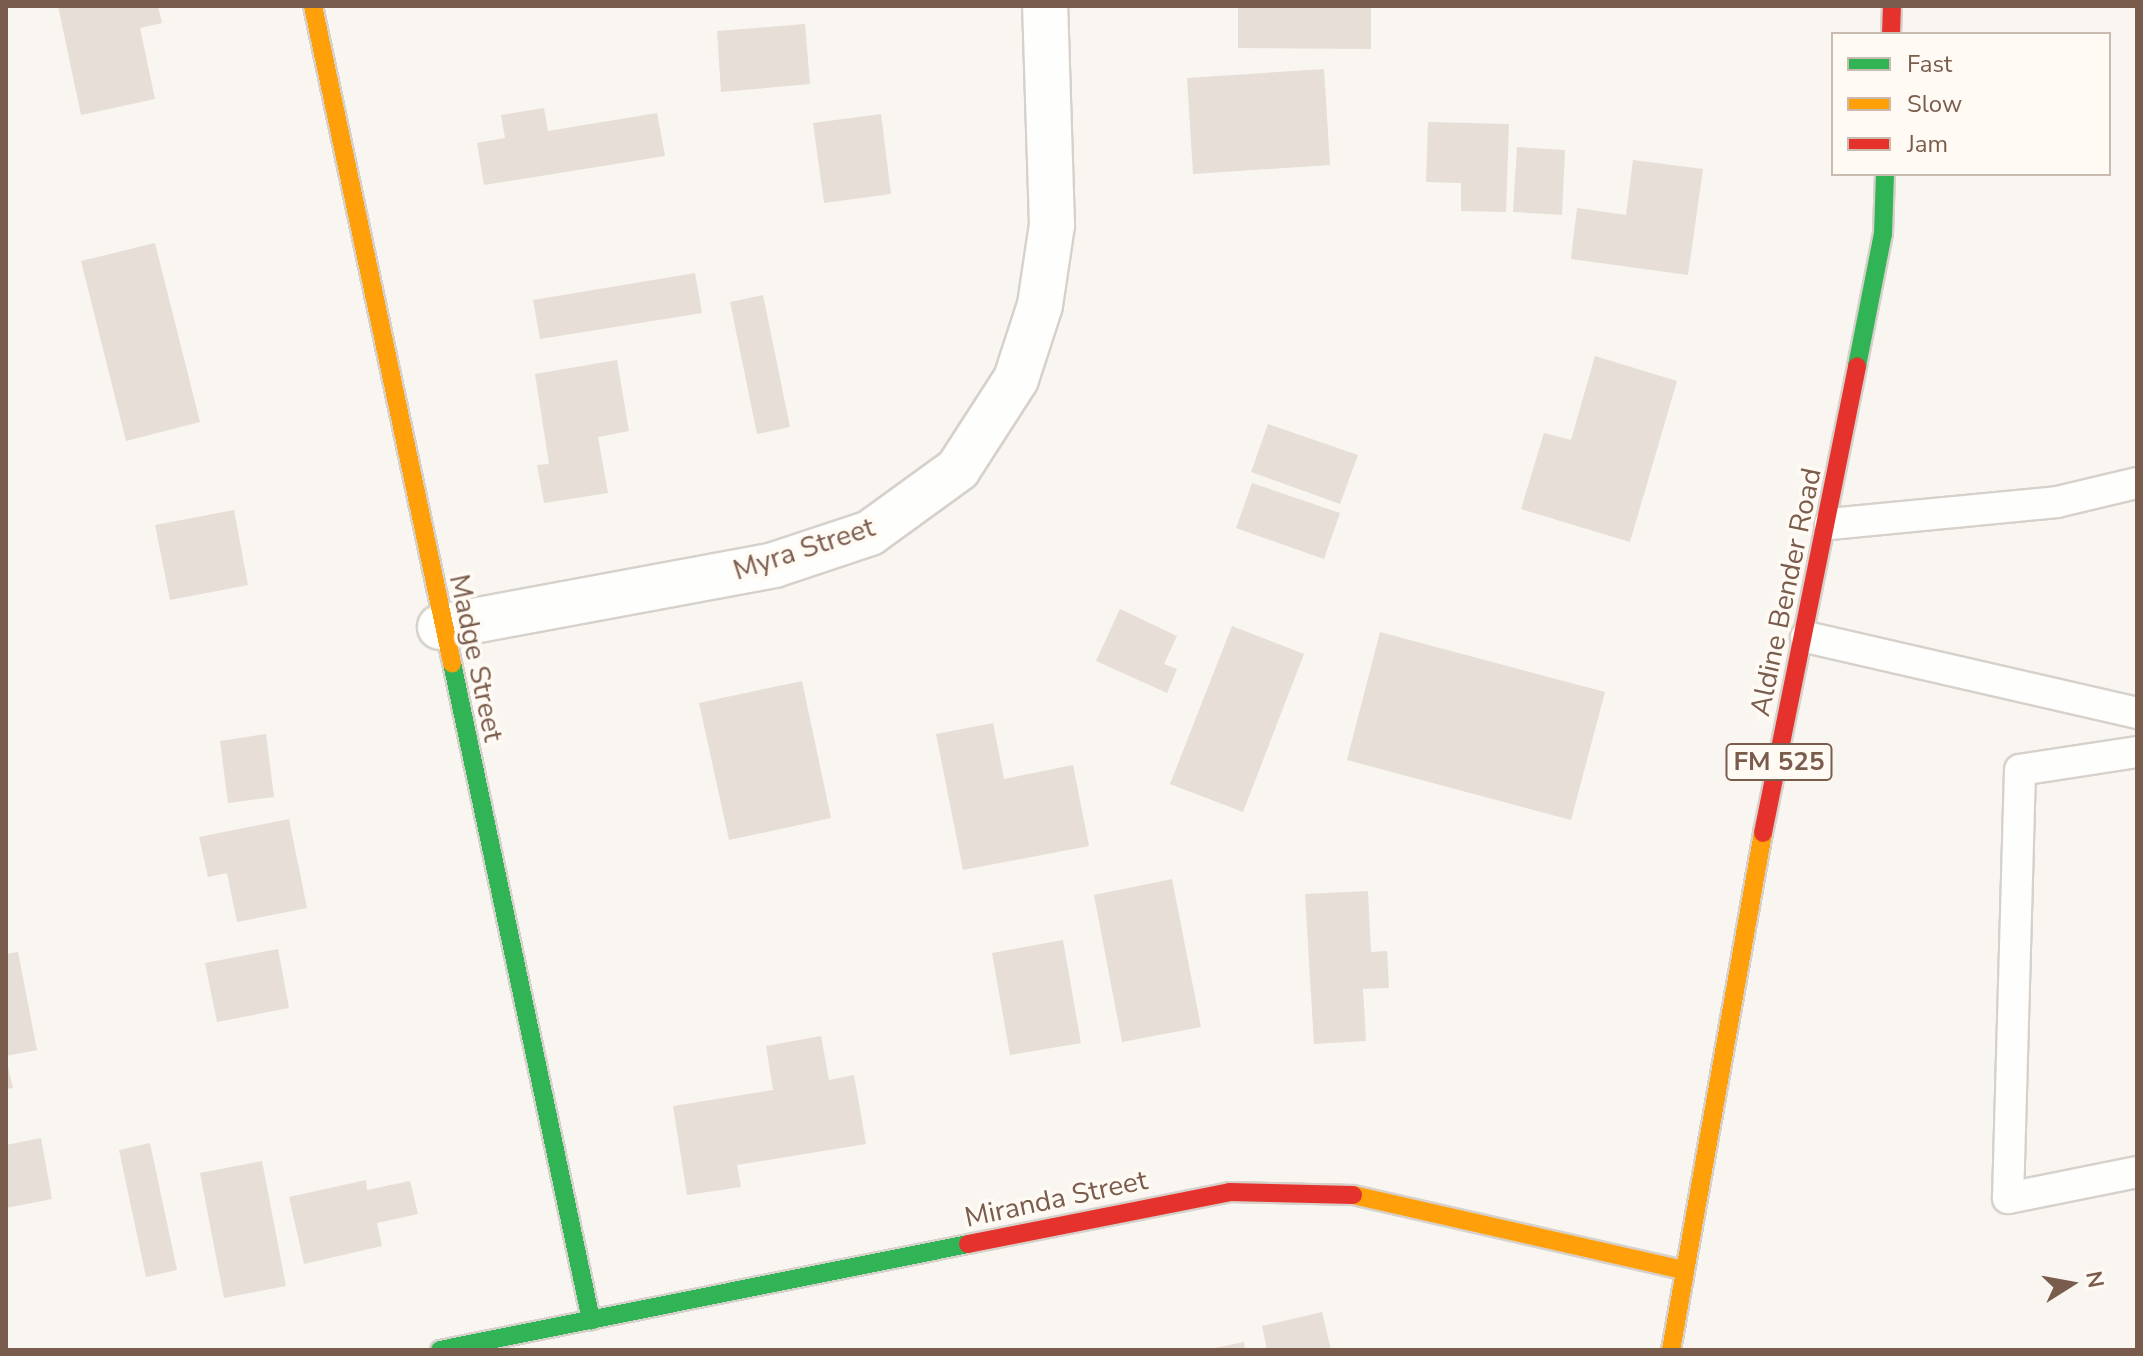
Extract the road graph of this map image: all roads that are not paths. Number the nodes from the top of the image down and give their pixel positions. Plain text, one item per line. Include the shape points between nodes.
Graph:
1 (313, 6) edge
2 (1045, 6) edge
3 (1892, 6) edge
4 (1891, 32) edge
5 (1885, 176) edge
6 (2137, 483) edge
7 (1830, 524) junction
8 (440, 627) junction
9 (1806, 637) junction
10 (2137, 713) edge
11 (2137, 752) edge
12 (2137, 1172) edge
13 (1683, 1270) junction
14 (591, 1320) junction
15 (440, 1350) edge
16 (1671, 1350) edge

1 - 8 street, Madge Street
2 - 8 street, Myra Street via 1052,225 1040,305 1016,379 958,469 870,533 774,565
3 - 4 street
5 - 7 street, Aldine Bender Road / FM 525 via 1883,234
6 - 7 lane via 2057,502
7 - 9 street, Aldine Bender Road / FM 525
8 - 14 street, Madge Street
9 - 10 lane
9 - 13 street, Aldine Bender Road / FM 525
11 - 12 lane via 2020,770 2008,1198
13 - 14 street, Miranda Street via 1358,1195 1230,1192
13 - 16 street, Aldine Bender Road / FM 525
14 - 15 street, Miranda Street

